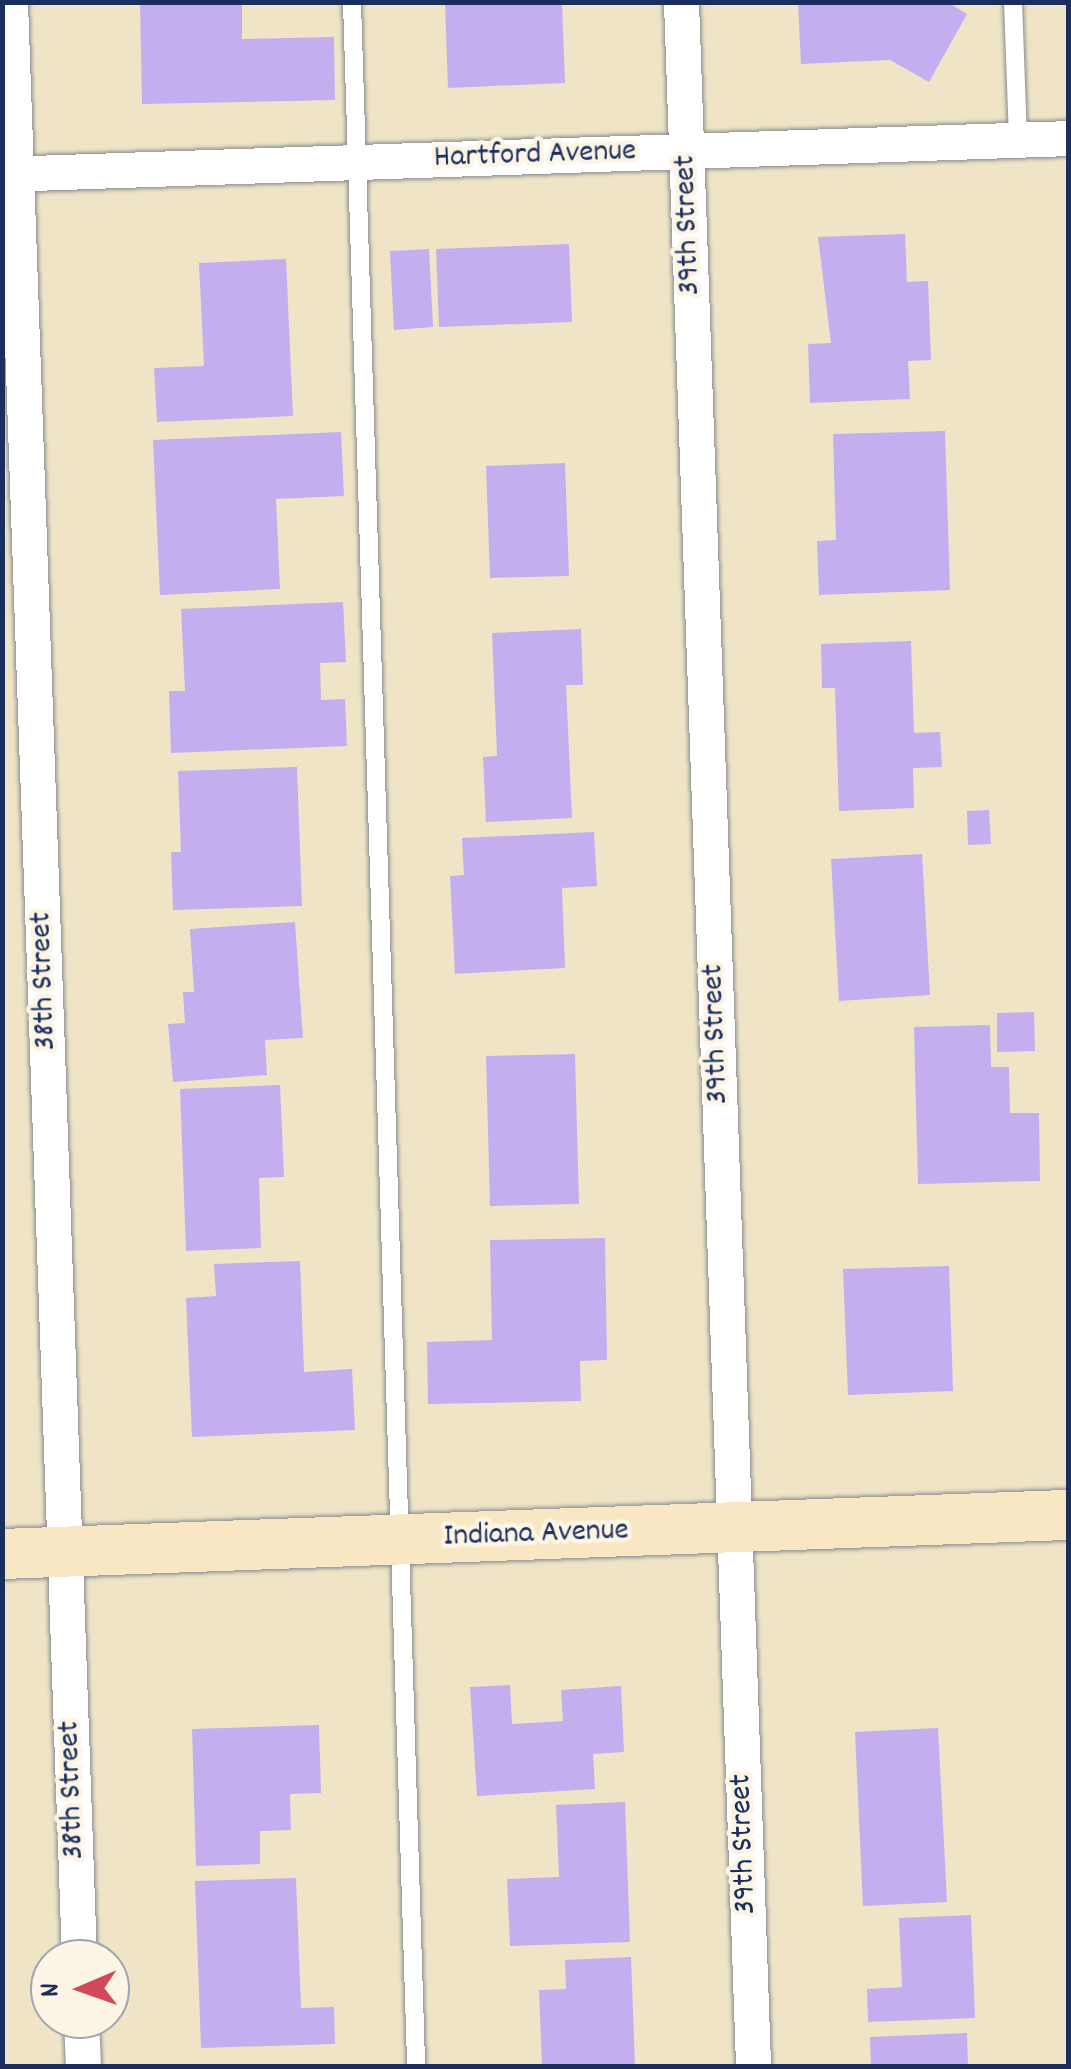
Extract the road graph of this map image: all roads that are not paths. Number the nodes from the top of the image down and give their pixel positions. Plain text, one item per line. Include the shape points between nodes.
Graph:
1 (10, 2) edge
2 (352, 2) edge
3 (681, 2) edge
4 (1013, 2) edge
5 (1068, 138) edge
6 (1018, 140) junction
7 (686, 150) junction
8 (358, 162) junction
9 (10, 174) edge
10 (1068, 1514) edge
11 (734, 1528) junction
12 (396, 1540) junction
13 (64, 1552) junction
14 (2, 1554) edge
15 (78, 1939) edge
16 (82, 2039) edge
17 (83, 2066) edge
18 (416, 2066) edge
19 (753, 2066) edge

1 - 9 street, 38th Street
2 - 8 lane
3 - 7 street, 39th Street
4 - 6 lane
5 - 6 street, Hartford Avenue
6 - 7 street, Hartford Avenue
7 - 8 street, Hartford Avenue
7 - 11 street, 39th Street
8 - 9 street, Hartford Avenue
8 - 12 lane
9 - 13 street, 38th Street
10 - 11 main road, Indiana Avenue
11 - 12 main road, Indiana Avenue
11 - 19 street, 39th Street
12 - 13 main road, Indiana Avenue
12 - 18 lane
13 - 14 main road, Indiana Avenue
13 - 15 street, 38th Street
16 - 17 street

